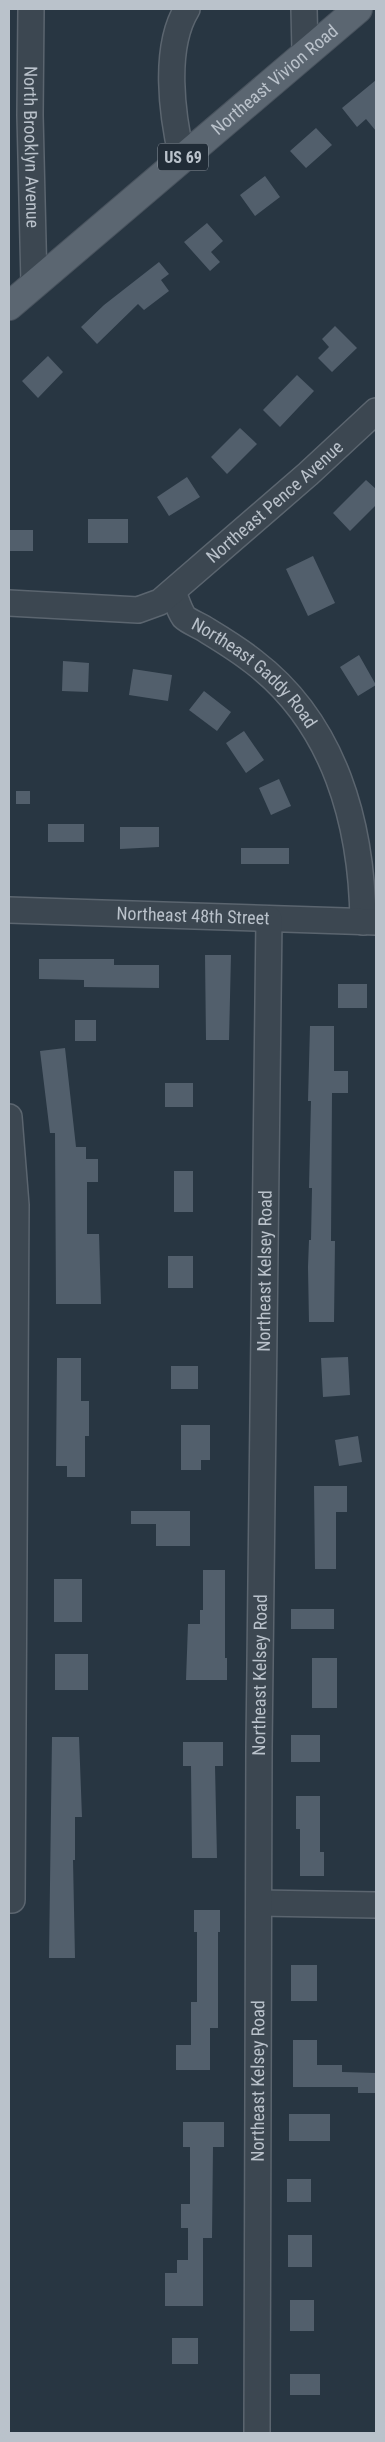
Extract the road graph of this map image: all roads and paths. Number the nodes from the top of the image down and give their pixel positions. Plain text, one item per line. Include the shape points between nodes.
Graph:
1 (31, 9) edge
2 (187, 9) edge
3 (304, 9) edge
4 (358, 9) edge
5 (305, 53) junction
6 (182, 158) junction
7 (34, 284) junction
8 (9, 306) edge
9 (376, 411) edge
10 (173, 592) junction
11 (9, 603) edge
12 (9, 910) edge
13 (269, 919) junction
14 (370, 922) edge
15 (10, 1132) edge
16 (12, 1419) edge
17 (10, 1900) edge
18 (259, 1903) junction
19 (376, 1905) edge
20 (258, 2433) edge

1 - 7 street, North Brooklyn Avenue
2 - 6 street via 180,21 174,49 175,125
3 - 5 street
4 - 5 main road, Northeast Vivion Road / US 69
5 - 6 main road, Northeast Vivion Road / US 69
6 - 7 main road, Northeast Vivion Road / US 69
7 - 8 main road, Northeast Vivion Road / US 69
9 - 10 street, Northeast Pence Avenue
10 - 11 street via 160,602 138,610
10 - 14 street, Northeast Gaddy Road via 184,617 255,662 283,688 316,728 338,774 350,810
12 - 13 street, Northeast 48th Street
13 - 14 street, Northeast 48th Street
13 - 18 street, Northeast Kelsey Road
15 - 16 street via 16,1205
16 - 17 street
18 - 19 street
18 - 20 street, Northeast Kelsey Road

